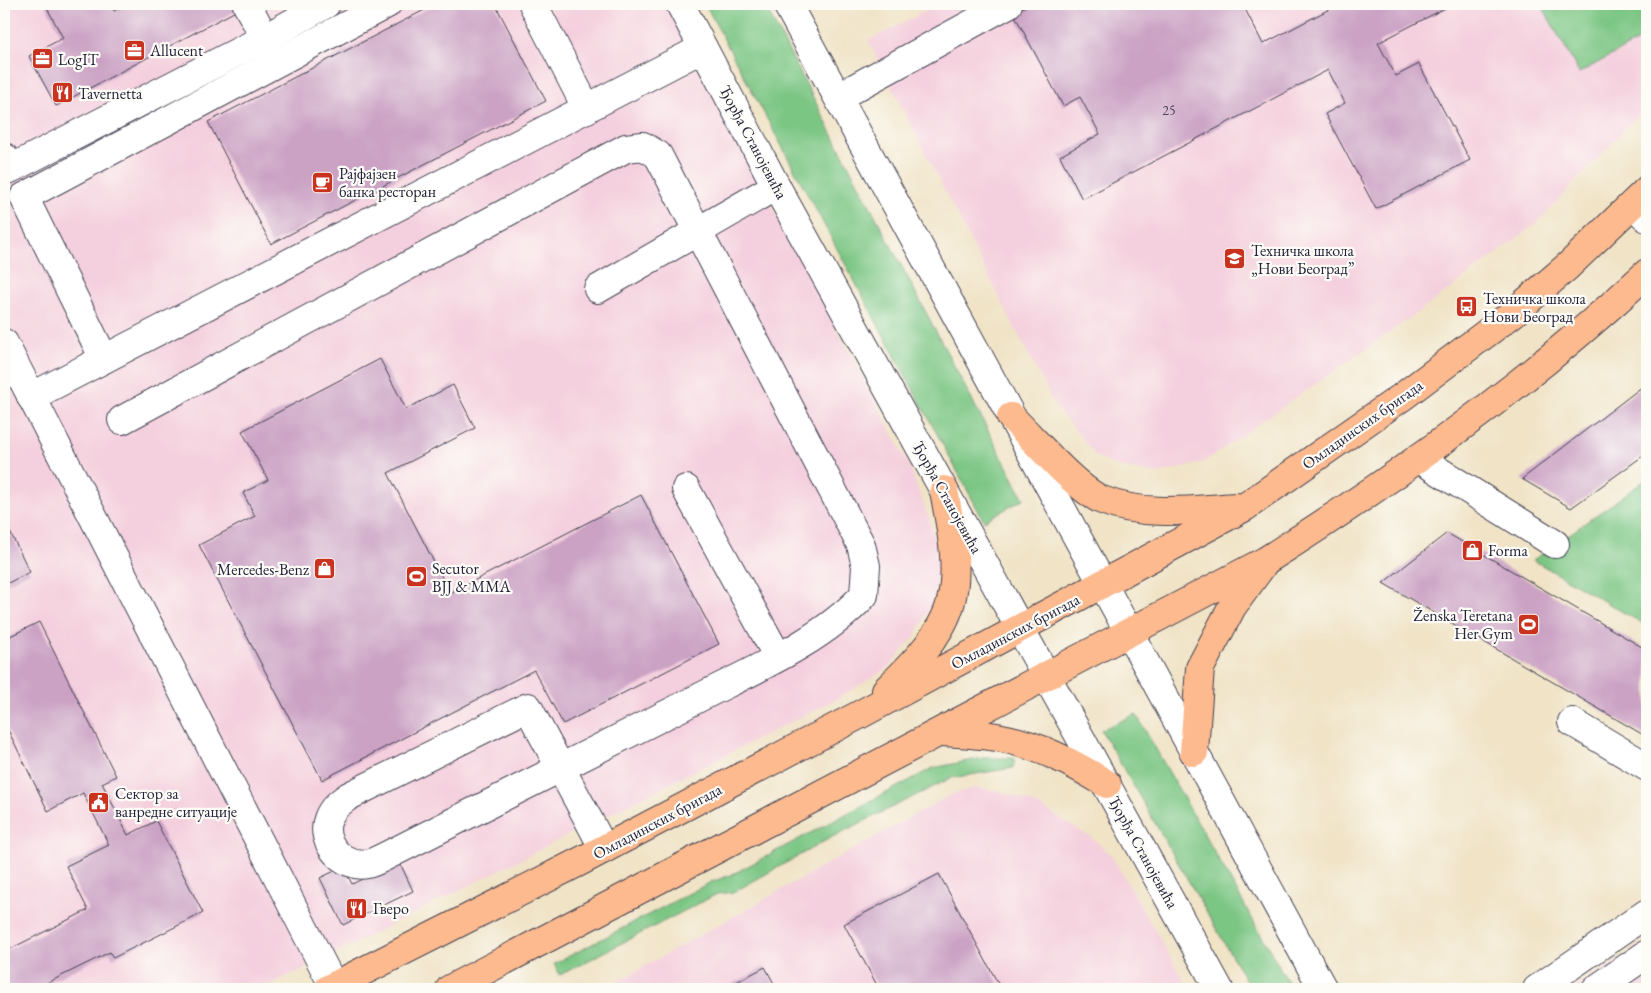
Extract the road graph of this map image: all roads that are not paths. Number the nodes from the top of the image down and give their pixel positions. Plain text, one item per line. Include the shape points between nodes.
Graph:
1 (326, 4) edge
2 (387, 4) edge
3 (533, 4) edge
4 (680, 4) edge
5 (787, 4) edge
6 (1008, 4) edge
7 (247, 5) edge
8 (265, 38) junction
9 (703, 48) junction
10 (838, 97) junction
11 (587, 108) junction
12 (7, 163) edge
13 (776, 186) junction
14 (1642, 204) edge
15 (698, 232) junction
16 (1647, 273) edge
17 (598, 289) dead end
18 (6, 354) edge
19 (104, 359) junction
20 (31, 396) junction
21 (1011, 417) junction
22 (122, 420) dead end
23 (1418, 458) junction
24 (686, 489) dead end
25 (944, 490) junction
26 (1244, 507) junction
27 (1555, 544) dead end
28 (1265, 561) junction
29 (1102, 584) junction
30 (1020, 628) junction
31 (1129, 633) junction
32 (778, 657) junction
33 (1047, 676) junction
34 (859, 715) junction
35 (1572, 722) dead end
36 (943, 732) junction
37 (1194, 752) junction
38 (1647, 767) edge
39 (560, 769) junction
40 (1107, 784) junction
41 (604, 849) junction
42 (1647, 913) edge
43 (1647, 954) edge
44 (332, 988) edge
45 (450, 989) edge
46 (1219, 989) edge
47 (1323, 989) edge
48 (1537, 989) edge
49 (1596, 989) edge

1 - 8 street
2 - 19 street via 24,197
3 - 11 street
4 - 9 street, Ђорђа Станојевића
5 - 10 street
6 - 10 street
7 - 8 street
8 - 12 street
9 - 11 street
9 - 13 street, Ђорђа Станојевића
10 - 21 street
11 - 19 street
13 - 15 street
13 - 25 street, Ђорђа Станојевића
14 - 26 main road, Омладинских бригада via 1512,314 1402,397
15 - 17 street
15 - 22 street via 658,155 643,146 626,148
15 - 32 street via 861,546 866,566 864,595 854,606 835,622
16 - 23 main road via 1547,362
18 - 20 street
19 - 20 street
20 - 44 street
21 - 26 main road via 1079,485 1101,500 1160,511
21 - 29 street
23 - 27 street
23 - 28 main road via 1348,509
24 - 32 street
25 - 30 street, Ђорђа Станојевића
25 - 34 main road via 951,532 951,603 934,636 912,665
26 - 29 main road, Омладинских бригада
28 - 31 main road
28 - 37 main road via 1232,607 1200,668
29 - 30 main road, Омладинских бригада
29 - 31 street
30 - 33 street, Ђорђа Станојевића
30 - 34 main road, Омладинских бригада
31 - 33 main road
31 - 37 street
32 - 39 street
33 - 36 main road
33 - 40 street, Ђорђа Станојевића
34 - 41 main road, Омладинских бригада
35 - 38 street
36 - 40 main road via 997,737 1043,750
36 - 45 main road
37 - 47 street
39 - 39 street via 528,707 349,796 335,806 327,821 327,838 335,853 349,863 366,864
39 - 41 street
40 - 46 street, Ђорђа Станојевића
41 - 44 main road, Омладинских бригада
42 - 48 street
43 - 49 street

